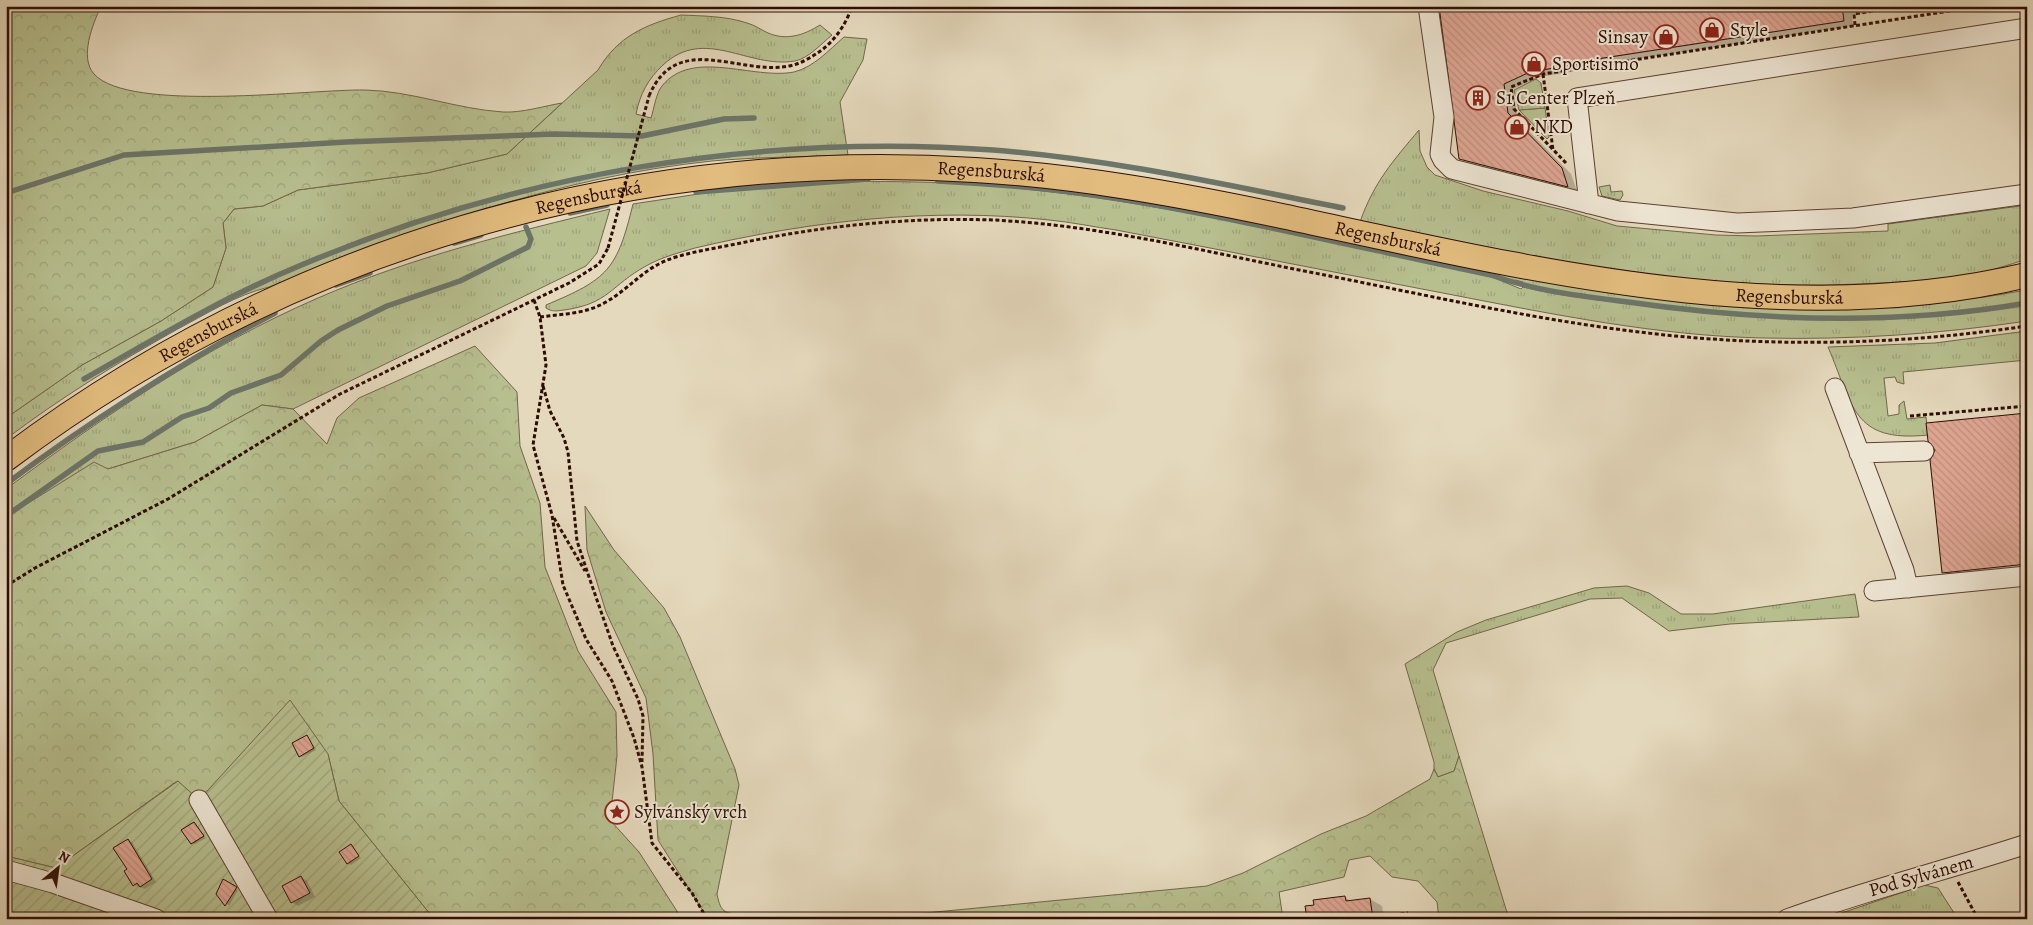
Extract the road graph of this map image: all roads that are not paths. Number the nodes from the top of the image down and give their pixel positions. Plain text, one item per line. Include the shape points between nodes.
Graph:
1 (1428, 6) edge
2 (2027, 28) edge
3 (2027, 194) edge
4 (1589, 204) junction
5 (2027, 275) edge
6 (1835, 388) dead end
7 (1924, 451) dead end
8 (1859, 453) junction
9 (6, 459) edge
10 (2027, 576) edge
11 (1908, 588) junction
12 (1874, 591) dead end
13 (199, 800) dead end
14 (2027, 844) edge
15 (6, 870) edge
16 (156, 919) edge
17 (268, 919) edge
18 (1787, 919) edge

1 - 4 street via 1444,117 1440,148 1443,160 1452,168
2 - 4 street via 1577,98
3 - 4 street via 1852,218 1737,223
5 - 9 main road, Regensburská via 1897,293 1820,296 1702,292 1642,286 1508,264 1189,197 1093,181 916,167 736,173 617,190 514,212 346,267 266,301 168,354
6 - 8 street
7 - 8 street
8 - 11 street
10 - 11 street
11 - 12 street
13 - 17 street
14 - 18 street, Pod Sylvánem via 1837,900
15 - 16 street

